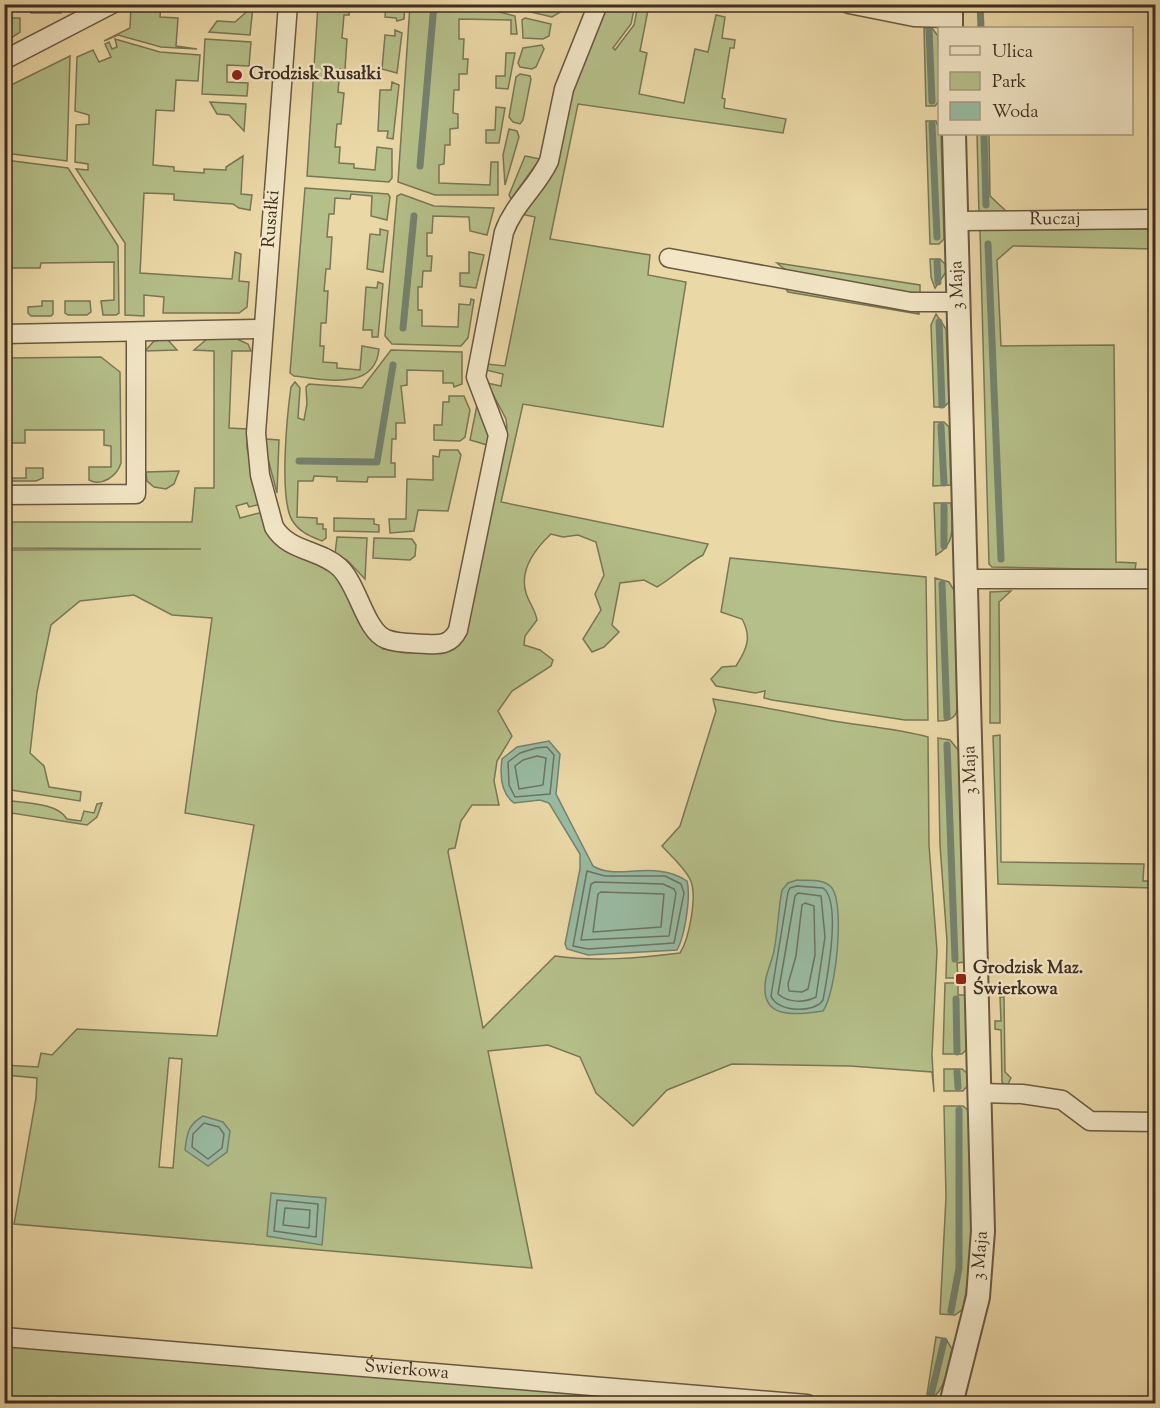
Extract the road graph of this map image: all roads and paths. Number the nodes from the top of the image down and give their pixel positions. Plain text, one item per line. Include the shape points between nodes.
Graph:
1 (112, 4) edge
2 (288, 4) edge
3 (598, 4) edge
4 (849, 4) edge
5 (951, 17) edge
6 (4, 60) edge
7 (954, 135) edge
8 (1155, 219) edge
9 (956, 221) junction
10 (669, 258) dead end
11 (959, 302) junction
12 (262, 329) junction
13 (136, 333) junction
14 (4, 334) edge
15 (4, 495) edge
16 (966, 579) junction
17 (1155, 579) edge
18 (980, 1093) junction
19 (1155, 1122) edge
20 (4, 1337) edge
21 (807, 1404) edge
22 (951, 1404) edge

1 - 6 street
2 - 12 street, Rusałki
3 - 12 street, Rusałki via 564,89 549,161 514,209 502,238 476,377 498,435 458,630 453,638 439,645 394,642 382,637 347,576 338,567 292,546 274,527 260,475 256,433
4 - 5 street via 914,17
7 - 9 street, 3 Maja
8 - 9 street, Ruczaj
9 - 11 street, 3 Maja
10 - 11 street via 911,302
11 - 16 street, 3 Maja
12 - 13 street
13 - 14 street
13 - 15 street via 136,494
16 - 17 street
16 - 18 street, 3 Maja
18 - 19 street via 1062,1100 1090,1121
18 - 22 street, 3 Maja via 983,1266
20 - 21 street, Świerkowa

